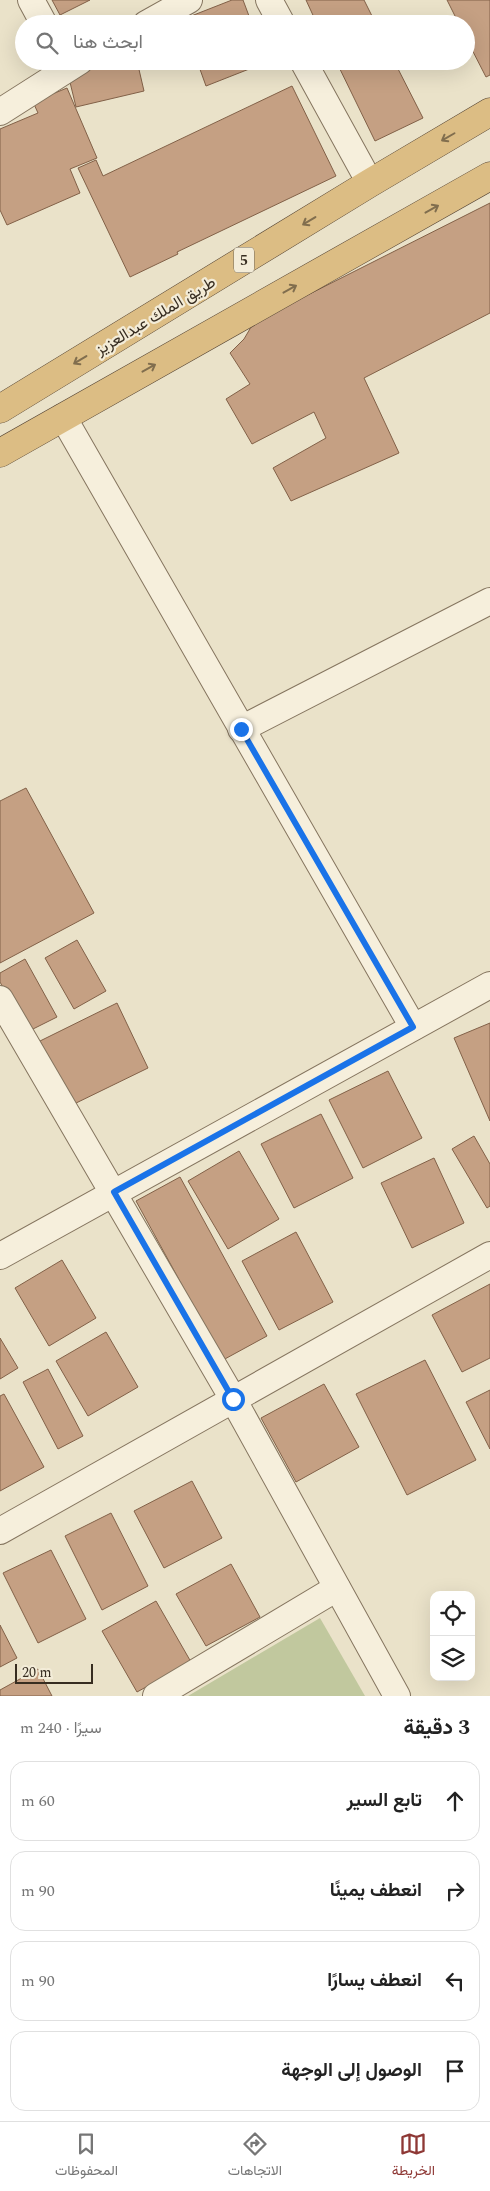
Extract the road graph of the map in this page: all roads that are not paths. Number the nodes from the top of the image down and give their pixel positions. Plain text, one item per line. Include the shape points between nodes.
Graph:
1 (31, 0) edge
2 (189, 0) edge
3 (269, 0) edge
4 (39, 15) edge
5 (162, 15) edge
6 (277, 15) edge
7 (62, 70) edge
8 (308, 70) edge
9 (0, 112) edge
10 (490, 112) edge
11 (490, 176) edge
12 (370, 183) junction
13 (0, 409) edge
14 (62, 417) junction
15 (0, 453) edge
16 (490, 601) edge
17 (241, 729) junction
18 (490, 985) edge
19 (0, 999) edge
20 (413, 1027) junction
21 (114, 1192) junction
22 (0, 1256) edge
23 (490, 1256) edge
24 (233, 1399) junction
25 (0, 1530) edge
26 (337, 1588) junction
27 (156, 1696) edge
28 (397, 1696) edge

1 - 4 street
2 - 5 street
3 - 6 street
7 - 9 street
8 - 12 street
10 -> 12 highway, طريق الملك عبدالعزيز / 5
14 -> 11 highway
12 -> 13 highway, طريق الملك عبدالعزيز / 5
14 - 15 highway
14 - 17 street
16 - 17 street
17 - 20 street
18 - 20 street
19 - 21 street
20 - 21 street
21 - 22 street
21 - 24 street
23 - 24 street
24 - 25 street
24 - 26 street
26 - 27 street
26 - 28 street

